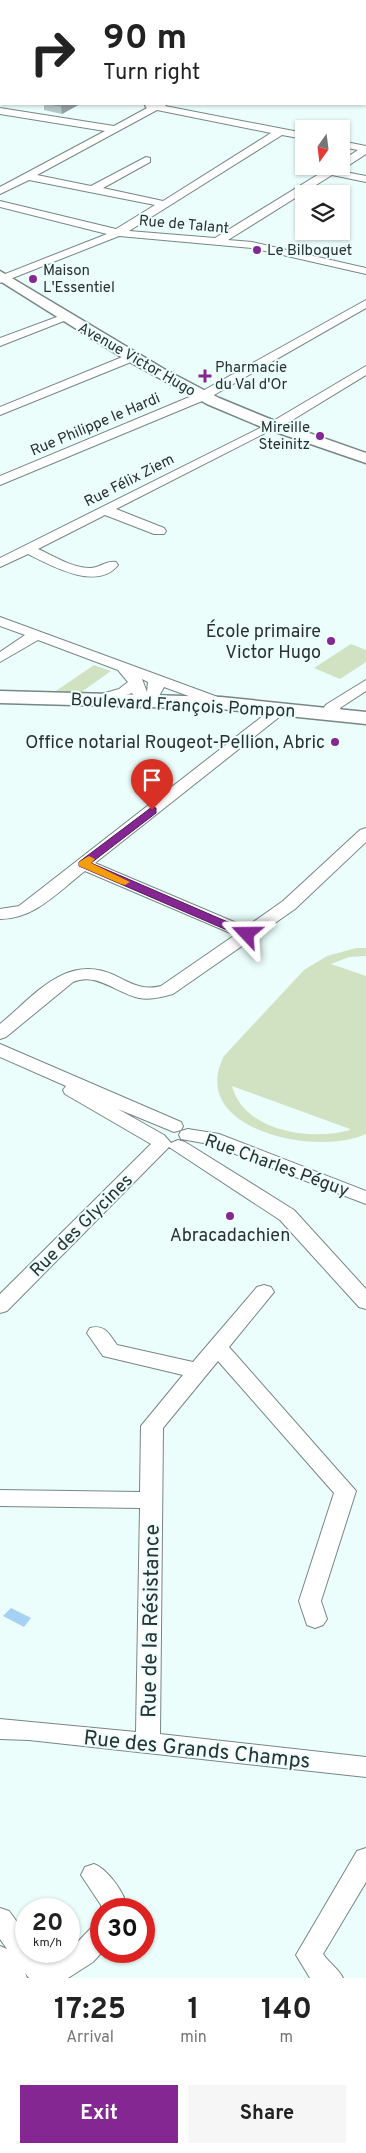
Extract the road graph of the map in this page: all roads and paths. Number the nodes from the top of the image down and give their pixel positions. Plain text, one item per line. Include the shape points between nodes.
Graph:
1 (159, 106) edge
2 (38, 107) dead end
3 (0, 110) edge
4 (25, 115) junction
5 (114, 129) junction
6 (281, 131) junction
7 (295, 134) edge
8 (350, 146) edge
9 (366, 150) edge
10 (146, 160) dead end
11 (350, 160) edge
12 (350, 173) edge
13 (326, 175) edge
14 (25, 176) junction
15 (366, 179) edge
16 (94, 189) junction
17 (0, 191) edge
18 (0, 204) edge
19 (164, 204) junction
20 (118, 233) junction
21 (218, 241) junction
22 (366, 271) edge
23 (2, 278) edge
24 (366, 302) edge
25 (65, 317) junction
26 (0, 342) edge
27 (132, 357) junction
28 (366, 370) edge
29 (203, 396) junction
30 (0, 411) edge
31 (272, 427) junction
32 (358, 453) edge
33 (366, 458) edge
34 (0, 481) edge
35 (105, 510) junction
36 (158, 531) dead end
37 (28, 550) junction
38 (0, 563) edge
39 (111, 564) dead end
40 (0, 621) edge
41 (37, 634) junction
42 (0, 658) edge
43 (143, 679) junction
44 (366, 684) edge
45 (100, 699) junction
46 (145, 700) junction
47 (221, 703) junction
48 (3, 704) edge
49 (180, 710) junction
50 (334, 715) junction
51 (273, 716) junction
52 (366, 718) edge
53 (366, 726) edge
54 (366, 833) edge
55 (83, 864) junction
56 (0, 914) edge
57 (247, 934) junction
58 (0, 1033) edge
59 (0, 1050) edge
60 (172, 1138) junction
61 (366, 1198) edge
62 (264, 1292) dead end
63 (366, 1302) edge
64 (0, 1306) edge
65 (97, 1333) dead end
66 (218, 1348) junction
67 (198, 1372) junction
68 (0, 1498) edge
69 (152, 1500) junction
70 (315, 1619) dead end
71 (0, 1715) edge
72 (0, 1729) edge
73 (29, 1730) junction
74 (148, 1743) junction
75 (366, 1767) edge
76 (366, 1859) edge
77 (94, 1875) dead end
78 (110, 1898) edge
79 (0, 1918) edge
80 (90, 1947) edge
81 (0, 1958) edge
82 (14, 1978) edge
83 (45, 1978) edge
84 (330, 1978) edge

1 - 5 street
1 - 6 street
2 - 4 street
3 - 4 street
4 - 5 street
5 - 14 street
6 - 7 street
6 - 19 street
8 - 9 street
9 - 11 street
10 - 16 street
12 - 15 street
13 - 21 street
14 - 16 street
14 - 17 street
16 - 19 street
18 - 20 street, Rue de Talant
19 - 20 street
20 - 21 street, Rue de Talant
20 - 23 street
21 - 22 street, Rue de Talant
23 - 25 main road, Avenue Victor Hugo
24 - 29 street, Rue Philippe le Hardi
25 - 26 street
25 - 27 main road, Avenue Victor Hugo
27 - 29 main road, Avenue Victor Hugo
27 - 30 street
28 - 31 street, Rue Félix Ziem
29 - 31 main road, Avenue Victor Hugo
29 - 34 street, Rue Philippe le Hardi
31 - 32 main road, Avenue Victor Hugo
31 - 35 street, Rue Félix Ziem
32 - 33 main road, Avenue Victor Hugo
35 - 36 street
35 - 37 street, Rue Félix Ziem
37 - 38 street, Rue Félix Ziem
37 - 39 street via 85,573 103,571
40 - 41 street
41 - 42 street
41 - 43 street via 119,665
43 - 45 street via 124,692
43 - 46 street via 155,679 157,686 156,692
43 - 47 street
44 - 50 street via 332,707
45 - 46 main road, Boulevard François Pompon
45 - 48 main road, Boulevard François Pompon
46 - 47 main road, Boulevard François Pompon
46 - 48 main road via 118,705
46 - 49 main road
47 - 50 main road, Boulevard François Pompon
48 - 49 main road, Boulevard François Pompon
49 - 51 main road, Boulevard François Pompon
50 - 52 main road, Boulevard François Pompon
51 - 53 main road, Boulevard François Pompon
51 - 55 street
54 - 57 street via 289,905
55 - 56 street via 25,910
55 - 57 street
57 - 58 street via 158,994 136,993 96,973 72,975
59 - 60 street
60 - 61 street, Rue Charles Péguy via 212,1138
60 - 63 street via 287,1215
60 - 64 street, Rue des Glycines
62 - 66 street, Rue de la Résistance
65 - 67 street via 110,1351
66 - 67 street, Rue de la Résistance
66 - 70 street via 345,1491 310,1601
67 - 69 street, Rue de la Résistance via 152,1426
68 - 69 street, Rue de la Résistance
69 - 74 street, Rue de la Résistance
71 - 73 street, Rue des Grands Champs
72 - 73 street, Rue des Grands Champs
73 - 74 street, Rue des Grands Champs
74 - 75 street, Rue des Grands Champs
76 - 84 street via 309,1955 321,1973
77 - 78 street
79 - 83 street
80 - 83 street
81 - 82 street

